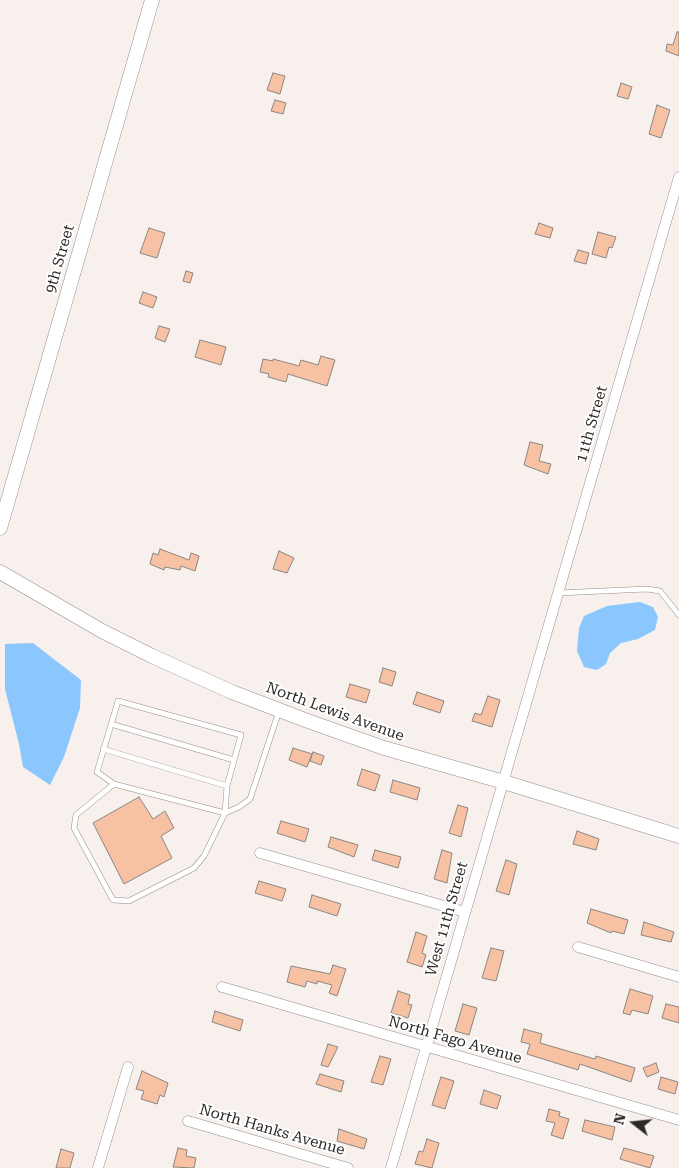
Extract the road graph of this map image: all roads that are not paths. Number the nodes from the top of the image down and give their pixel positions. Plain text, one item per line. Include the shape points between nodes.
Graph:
1 (152, 0) edge
2 (679, 176) edge
3 (0, 528) edge
4 (0, 572) edge
5 (558, 593) junction
6 (679, 615) edge
7 (534, 679) joint
8 (279, 710) junction
9 (111, 724) junction
10 (104, 749) junction
11 (234, 760) junction
12 (504, 782) junction
13 (114, 784) junction
14 (227, 786) junction
15 (225, 813) junction
16 (679, 836) edge
17 (260, 853) dead end
18 (465, 912) junction
19 (578, 947) dead end
20 (679, 977) edge
21 (222, 987) dead end
22 (426, 1047) junction
23 (128, 1068) dead end
24 (679, 1120) edge
25 (188, 1121) dead end
26 (98, 1168) edge
27 (348, 1168) edge
28 (391, 1168) edge

1 - 3 main road, 9th Street
2 - 5 street, 11th Street
4 - 8 main road, North Lewis Avenue via 152,656
5 - 6 lane via 660,591
5 - 7 street, 11th Street
7 - 12 street, West 11th Street
8 - 12 main road, North Lewis Avenue via 384,748
8 - 15 lane via 250,799
9 - 10 lane
9 - 11 lane
9 - 11 lane via 118,701 241,735
10 - 13 lane via 97,772
10 - 14 lane
11 - 14 lane
12 - 16 main road, North Lewis Avenue
12 - 18 street, West 11th Street
13 - 15 lane
13 - 15 lane via 76,815 74,828 113,900 129,901 194,868 204,856
14 - 15 lane
17 - 18 street
18 - 22 street, West 11th Street
19 - 20 street
21 - 22 street, North Fago Avenue
22 - 24 street, North Fago Avenue
22 - 28 street, West 11th Street
23 - 26 street
25 - 27 street, North Hanks Avenue

